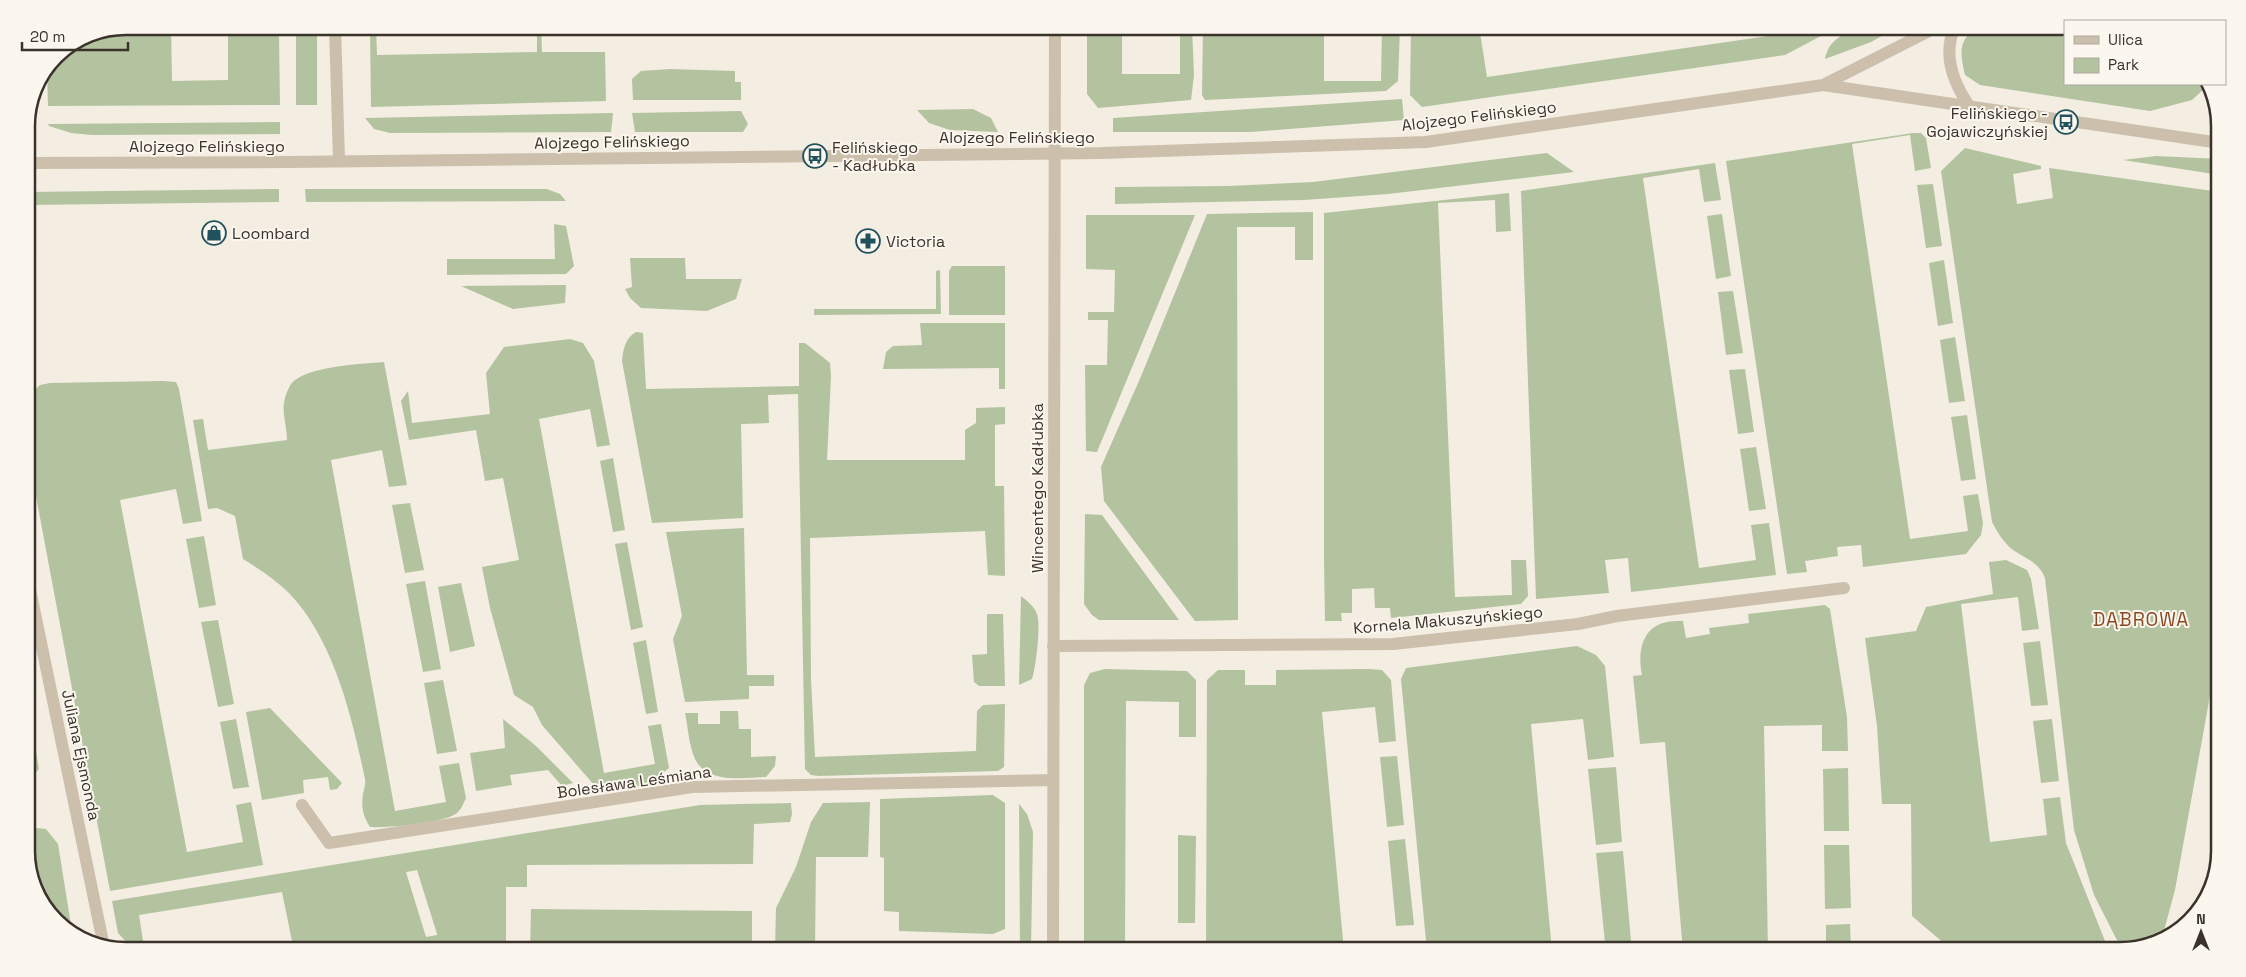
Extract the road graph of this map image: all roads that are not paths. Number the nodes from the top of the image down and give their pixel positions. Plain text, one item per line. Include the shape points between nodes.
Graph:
1 (335, 35) edge
2 (1055, 35) edge
3 (1921, 35) edge
4 (1952, 35) edge
5 (1824, 85) junction
6 (1970, 107) junction
7 (2211, 143) edge
8 (1056, 153) junction
9 (339, 161) junction
10 (35, 163) edge
11 (1844, 588) dead end
12 (35, 613) edge
13 (1053, 646) junction
14 (1052, 780) junction
15 (302, 805) dead end
16 (102, 938) edge
17 (1053, 942) edge

1 - 9 street
2 - 8 street, Wincentego Kadłubka
3 - 5 street, Alojzego Felińskiego
4 - 6 street via 1950,62 1957,85
5 - 6 street, Alojzego Felińskiego
5 - 8 street, Alojzego Felińskiego via 1426,142
6 - 7 street, Alojzego Felińskiego
8 - 9 street, Alojzego Felińskiego
8 - 13 street, Wincentego Kadłubka
9 - 10 street, Alojzego Felińskiego
11 - 13 street, Kornela Makuszyńskiego via 1617,616 1578,624 1393,644
12 - 16 street, Juliana Ejsmonda
13 - 14 street, Wincentego Kadłubka
14 - 15 street, Bolesława Leśmiana via 692,787 328,843
14 - 17 street, Wincentego Kadłubka

